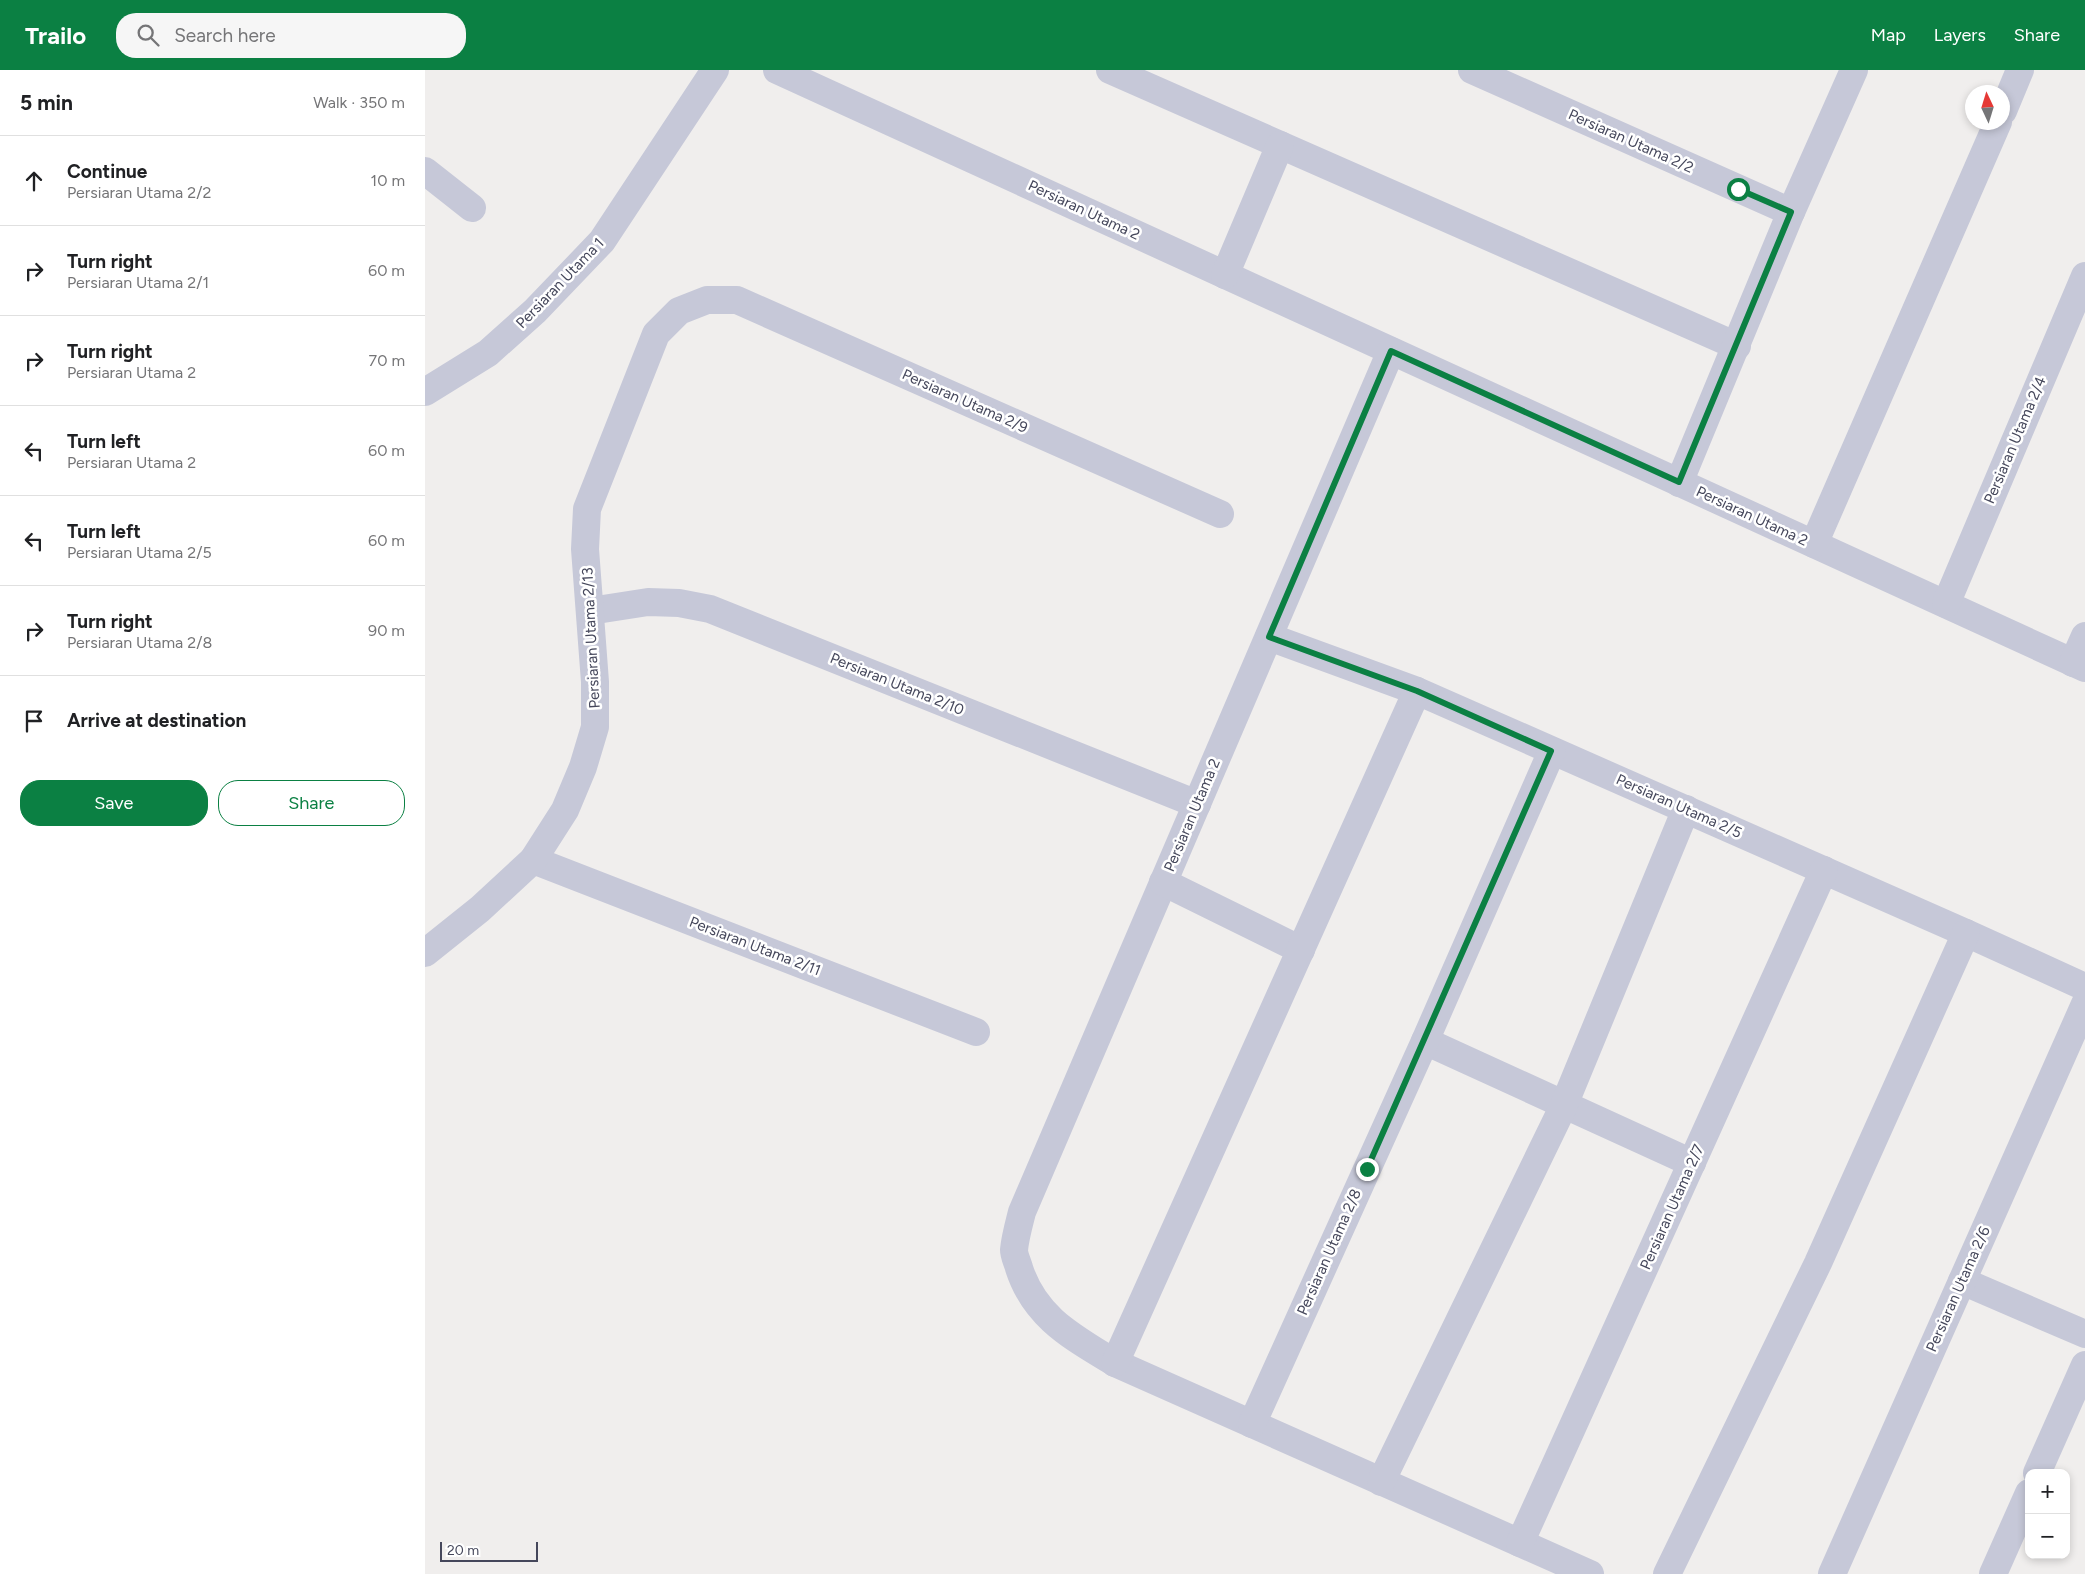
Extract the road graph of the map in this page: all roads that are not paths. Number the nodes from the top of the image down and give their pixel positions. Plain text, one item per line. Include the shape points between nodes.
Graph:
1 (715, 70) edge
2 (777, 70) edge
3 (1110, 70) edge
4 (1472, 70) edge
5 (1854, 70) edge
6 (2020, 70) edge
7 (2010, 94) edge
8 (1994, 130) edge
9 (1279, 145) junction
10 (425, 171) edge
11 (472, 208) dead end
12 (1791, 212) junction
13 (1225, 275) junction
14 (2085, 276) edge
15 (707, 300) joint
16 (1737, 346) junction
17 (1391, 351) junction
18 (425, 392) edge
19 (1679, 482) junction
20 (1220, 514) dead end
21 (1814, 544) junction
22 (1945, 604) junction
23 (590, 611) junction
24 (2085, 636) edge
25 (1269, 637) junction
26 (2079, 665) edge
27 (1417, 691) junction
28 (1551, 751) junction
29 (1197, 804) junction
30 (1686, 809) junction
31 (533, 860) junction
32 (1824, 870) junction
33 (1163, 882) junction
34 (1966, 933) junction
35 (1301, 950) junction
36 (425, 953) edge
37 (2085, 987) edge
38 (2085, 1004) edge
39 (976, 1032) dead end
40 (1425, 1041) junction
41 (1564, 1105) junction
42 (1693, 1163) junction
43 (1962, 1281) junction
44 (2085, 1334) edge
45 (1115, 1363) junction
46 (2085, 1365) edge
47 (1252, 1424) junction
48 (2039, 1469) edge
49 (1381, 1482) junction
50 (2025, 1502) edge
51 (1520, 1543) junction
52 (1590, 1574) edge
53 (1667, 1574) edge
54 (1832, 1574) edge
55 (1993, 1574) edge

1 - 18 street, Persiaran Utama 1 via 602,241 535,311 488,353
2 - 13 street, Persiaran Utama 2
3 - 9 street
4 - 12 street, Persiaran Utama 2/2
5 - 12 street
6 - 7 street
8 - 21 street
9 - 13 street
9 - 16 street
10 - 11 street
12 - 16 street
13 - 17 street, Persiaran Utama 2
14 - 22 street, Persiaran Utama 2/4
15 - 20 street, Persiaran Utama 2/9 via 737,300
15 - 23 street, Persiaran Utama 2/13 via 679,311 656,334 587,510 585,549
16 - 19 street
17 - 19 street, Persiaran Utama 2
17 - 25 street, Persiaran Utama 2
19 - 21 street, Persiaran Utama 2
21 - 22 street, Persiaran Utama 2
22 - 26 street, Persiaran Utama 2
23 - 29 street, Persiaran Utama 2/10 via 649,602 679,603 710,610
23 - 31 street, Persiaran Utama 2/13 via 595,727 565,810
24 - 26 street
25 - 27 street, Persiaran Utama 2/5
25 - 29 street, Persiaran Utama 2
27 - 28 street, Persiaran Utama 2/5
27 - 35 street
28 - 30 street, Persiaran Utama 2/5
28 - 40 street, Persiaran Utama 2/8
29 - 33 street, Persiaran Utama 2
30 - 32 street, Persiaran Utama 2/5
30 - 41 street
31 - 36 street, Persiaran Utama 2/13 via 480,909
31 - 39 street, Persiaran Utama 2/11
32 - 34 street, Persiaran Utama 2/5
32 - 42 street, Persiaran Utama 2/7
33 - 35 street
33 - 45 street, Persiaran Utama 2 via 1021,1212 1014,1251 1035,1304 1079,1341
34 - 37 street, Persiaran Utama 2/5
34 - 53 street via 1818,1263
35 - 45 street
38 - 43 street, Persiaran Utama 2/6
40 - 41 street
40 - 47 street, Persiaran Utama 2/8
41 - 42 street
41 - 49 street
42 - 51 street, Persiaran Utama 2/7
43 - 44 street
43 - 54 street, Persiaran Utama 2/6
45 - 47 street, Persiaran Utama 2
46 - 48 street
47 - 49 street, Persiaran Utama 2
49 - 51 street, Persiaran Utama 2
50 - 55 street
51 - 52 street, Persiaran Utama 2

